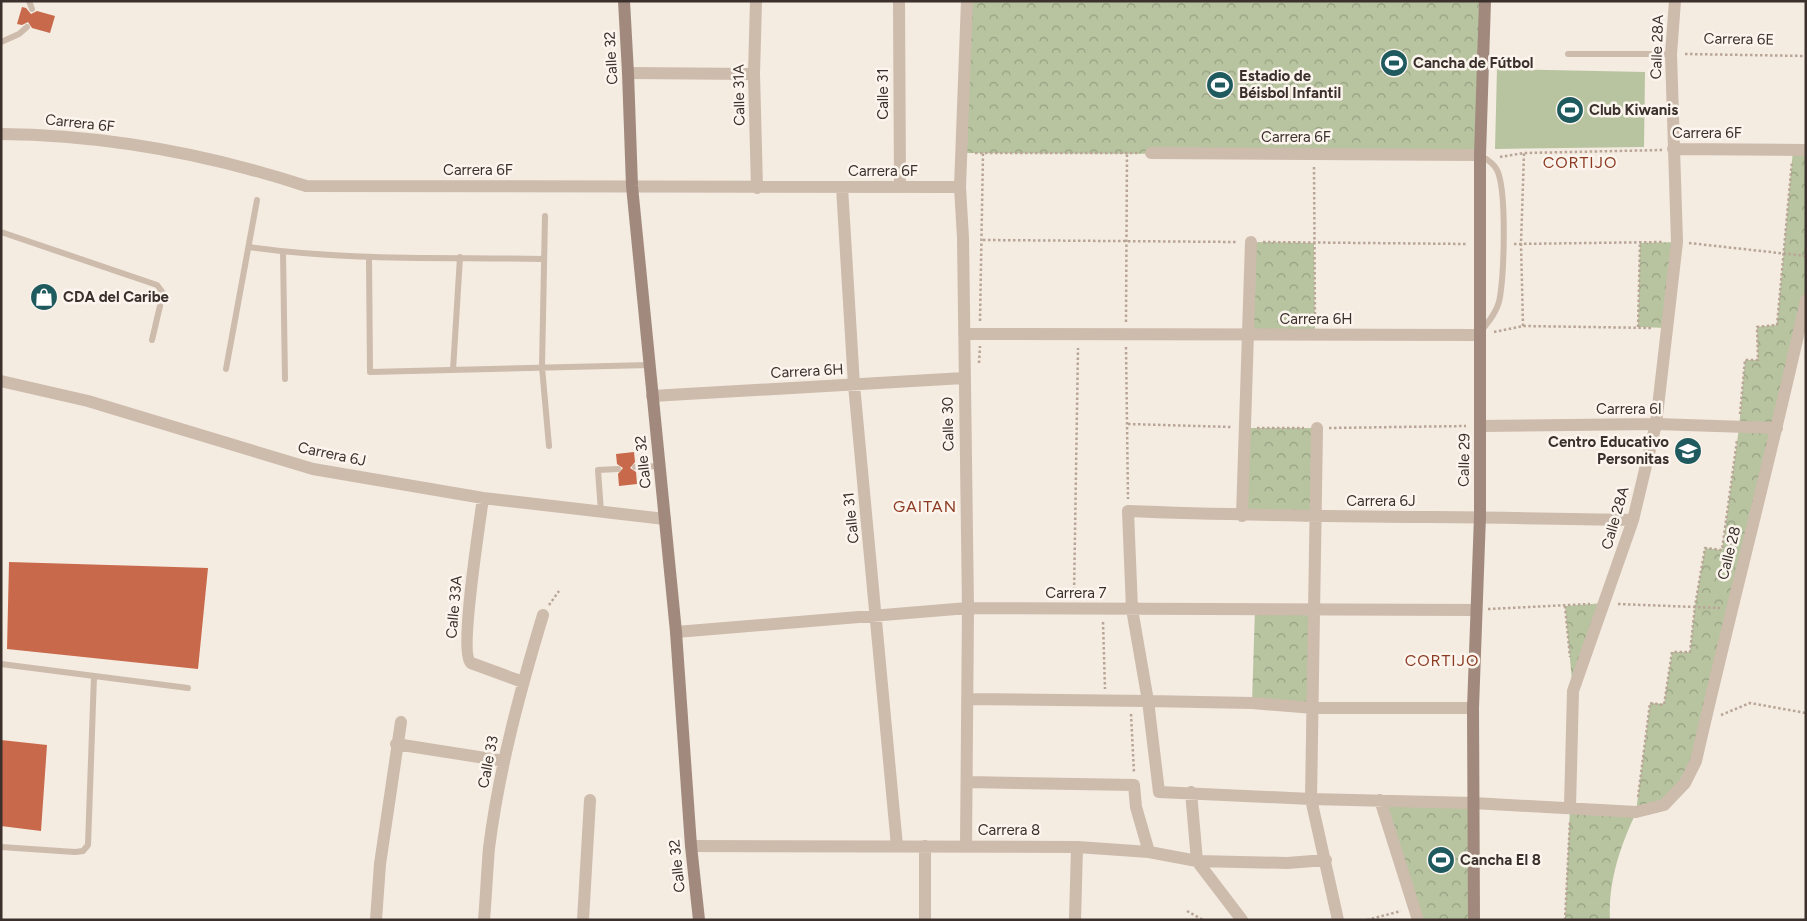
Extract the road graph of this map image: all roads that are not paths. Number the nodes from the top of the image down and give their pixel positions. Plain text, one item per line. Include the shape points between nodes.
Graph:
1 (29, 1) edge
2 (624, 1) edge
3 (756, 1) edge
4 (899, 1) edge
5 (967, 1) edge
6 (1485, 1) edge
7 (1675, 1) edge
8 (32, 9) dead end
9 (27, 26) dead end
10 (1, 42) edge
11 (1568, 54) dead end
12 (1671, 54) junction
13 (628, 73) junction
14 (754, 74) junction
15 (1, 134) edge
16 (1673, 150) junction
17 (1799, 150) edge
18 (1150, 154) road end
19 (1485, 158) junction
20 (632, 186) junction
21 (900, 186) junction
22 (842, 187) junction
23 (960, 187) junction
24 (757, 188) junction
25 (257, 200) dead end
26 (544, 216) dead end
27 (1, 232) edge
28 (1251, 242) road end
29 (249, 247) junction
30 (284, 252) junction
31 (369, 258) junction
32 (460, 258) junction
33 (544, 259) junction
34 (1806, 300) edge
35 (964, 334) junction
36 (1248, 335) junction
37 (1478, 335) junction
38 (152, 340) dead end
39 (648, 366) junction
40 (542, 367) junction
41 (226, 369) dead end
42 (453, 370) junction
43 (964, 378) junction
44 (285, 379) dead end
45 (1, 380) edge
46 (854, 385) junction
47 (652, 396) junction
48 (1656, 424) junction
49 (1480, 426) junction
50 (1317, 428) dead end
51 (1778, 428) junction
52 (549, 446) dead end
53 (660, 466) junction
54 (635, 467) dead end
55 (618, 469) dead end
56 (482, 498) junction
57 (601, 513) junction
58 (1242, 516) junction
59 (1480, 516) junction
60 (1317, 518) junction
61 (665, 519) junction
62 (1633, 520) junction
63 (968, 608) junction
64 (1128, 609) junction
65 (1315, 610) junction
66 (1476, 610) junction
67 (543, 615) dead end
68 (877, 616) junction
69 (676, 632) junction
70 (1, 664) edge
71 (94, 676) junction
72 (522, 682) junction
73 (188, 688) dead end
74 (968, 699) junction
75 (1148, 701) junction
76 (1314, 708) junction
77 (1472, 708) junction
78 (401, 722) dead end
79 (396, 744) junction
80 (504, 760) junction
81 (967, 782) junction
82 (1191, 792) junction
83 (1311, 799) junction
84 (590, 800) dead end
85 (1380, 800) junction
86 (1472, 803) junction
87 (1570, 807) junction
88 (691, 846) junction
89 (897, 846) junction
90 (925, 846) junction
91 (966, 846) junction
92 (1077, 846) junction
93 (1, 847) edge
94 (1149, 852) junction
95 (1326, 860) junction
96 (1197, 861) junction
97 (1416, 914) edge
98 (376, 920) edge
99 (484, 920) edge
100 (582, 920) edge
101 (699, 920) edge
102 (924, 920) edge
103 (1075, 920) edge
104 (1242, 920) edge
105 (1338, 920) edge
106 (1474, 920) edge

1 - 8 lane
2 - 13 main road, Calle 32
3 - 14 street, Calle 31A
4 - 21 street, Calle 31
5 - 23 street, Calle 30
6 - 19 main road, Calle 29
7 - 12 street, Calle 28A
9 - 10 lane via 19,34
11 - 12 lane
12 - 16 street, Calle 28A
13 - 14 street
13 - 20 main road, Calle 32
14 - 24 street, Calle 31A
15 - 20 street, Carrera 6F via 54,134 182,153 257,170 306,186
16 - 17 street, Carrera 6F
16 - 48 street, Calle 28A via 1677,242
18 - 19 street, Carrera 6F via 1314,153
19 - 37 main road, Calle 29 via 1479,244
19 - 37 lane via 1497,169 1502,184 1500,297 1495,313
20 - 24 street, Carrera 6F
20 - 39 main road, Calle 32
21 - 22 street, Carrera 6F
21 - 23 street, Carrera 6F
22 - 24 street, Carrera 6F
22 - 46 street, Calle 31
23 - 35 street, Calle 30
25 - 29 lane
26 - 33 lane
27 - 38 lane via 157,285 163,293
28 - 36 street
29 - 30 lane
29 - 41 lane
30 - 31 lane
30 - 44 lane
31 - 32 lane
31 - 42 lane via 370,372
32 - 33 lane
32 - 42 lane
33 - 40 lane
34 - 51 street, Calle 28
35 - 36 street, Carrera 6H
35 - 43 street, Calle 30
36 - 37 street, Carrera 6H
36 - 58 street
37 - 49 main road, Calle 29
39 - 40 lane
39 - 47 main road, Calle 32
40 - 42 lane
40 - 52 lane
43 - 46 street, Carrera 6H
43 - 63 street, Calle 30
45 - 56 street, Carrera 6J via 88,401 313,469
46 - 47 street, Carrera 6H
46 - 68 street, Calle 31
47 - 53 main road, Calle 32
48 - 49 street, Carrera 6I
48 - 51 street, Carrera 6I
48 - 62 street, Calle 28A
49 - 59 main road, Calle 29
50 - 60 street
51 - 87 street, Calle 28 via 1696,761 1689,776 1664,805 1636,812
53 - 54 lane
53 - 61 main road, Calle 32
55 - 57 lane via 598,470
56 - 57 street, Carrera 6J
56 - 72 street, Calle 33A via 467,656 471,663
57 - 61 street, Carrera 6J
58 - 60 street, Carrera 6J
58 - 64 street, Carrera 6J via 1128,511
59 - 60 street, Carrera 6J
59 - 62 street, Carrera 6J
59 - 66 main road, Calle 29
60 - 65 street
61 - 69 main road, Calle 32
62 - 87 street, Calle 28A via 1574,691
63 - 64 street, Carrera 7
63 - 68 street, Carrera 7
63 - 74 street, Calle 30
64 - 65 street, Carrera 7
64 - 75 street
65 - 66 street, Carrera 7
65 - 76 street
66 - 77 main road, Calle 29
67 - 72 street, Calle 33
68 - 69 street, Carrera 7
68 - 89 street, Calle 31
69 - 88 main road, Calle 32
70 - 71 lane
71 - 73 lane
71 - 93 lane via 88,845 76,852
72 - 80 street, Calle 33
74 - 75 street
74 - 81 street, Calle 30
75 - 76 street
75 - 82 street via 1160,792
76 - 77 street
76 - 83 street
77 - 86 main road, Calle 29
78 - 79 street
79 - 80 street
79 - 98 street
80 - 99 street, Calle 33 via 490,848
81 - 91 street, Calle 30
81 - 94 street via 1134,785 1136,807
82 - 83 street
82 - 96 street
83 - 85 street
83 - 95 street
84 - 100 street
85 - 86 street
85 - 97 street
86 - 87 street
86 - 106 main road, Calle 29
88 - 89 street, Carrera 8
88 - 101 main road, Calle 32
89 - 90 street, Carrera 8
90 - 91 street, Carrera 8
90 - 102 street
91 - 92 street, Carrera 8
92 - 94 street, Carrera 8
92 - 103 street
94 - 96 street, Carrera 8
95 - 96 street, Carrera 8 via 1288,863
95 - 105 street
96 - 104 street

